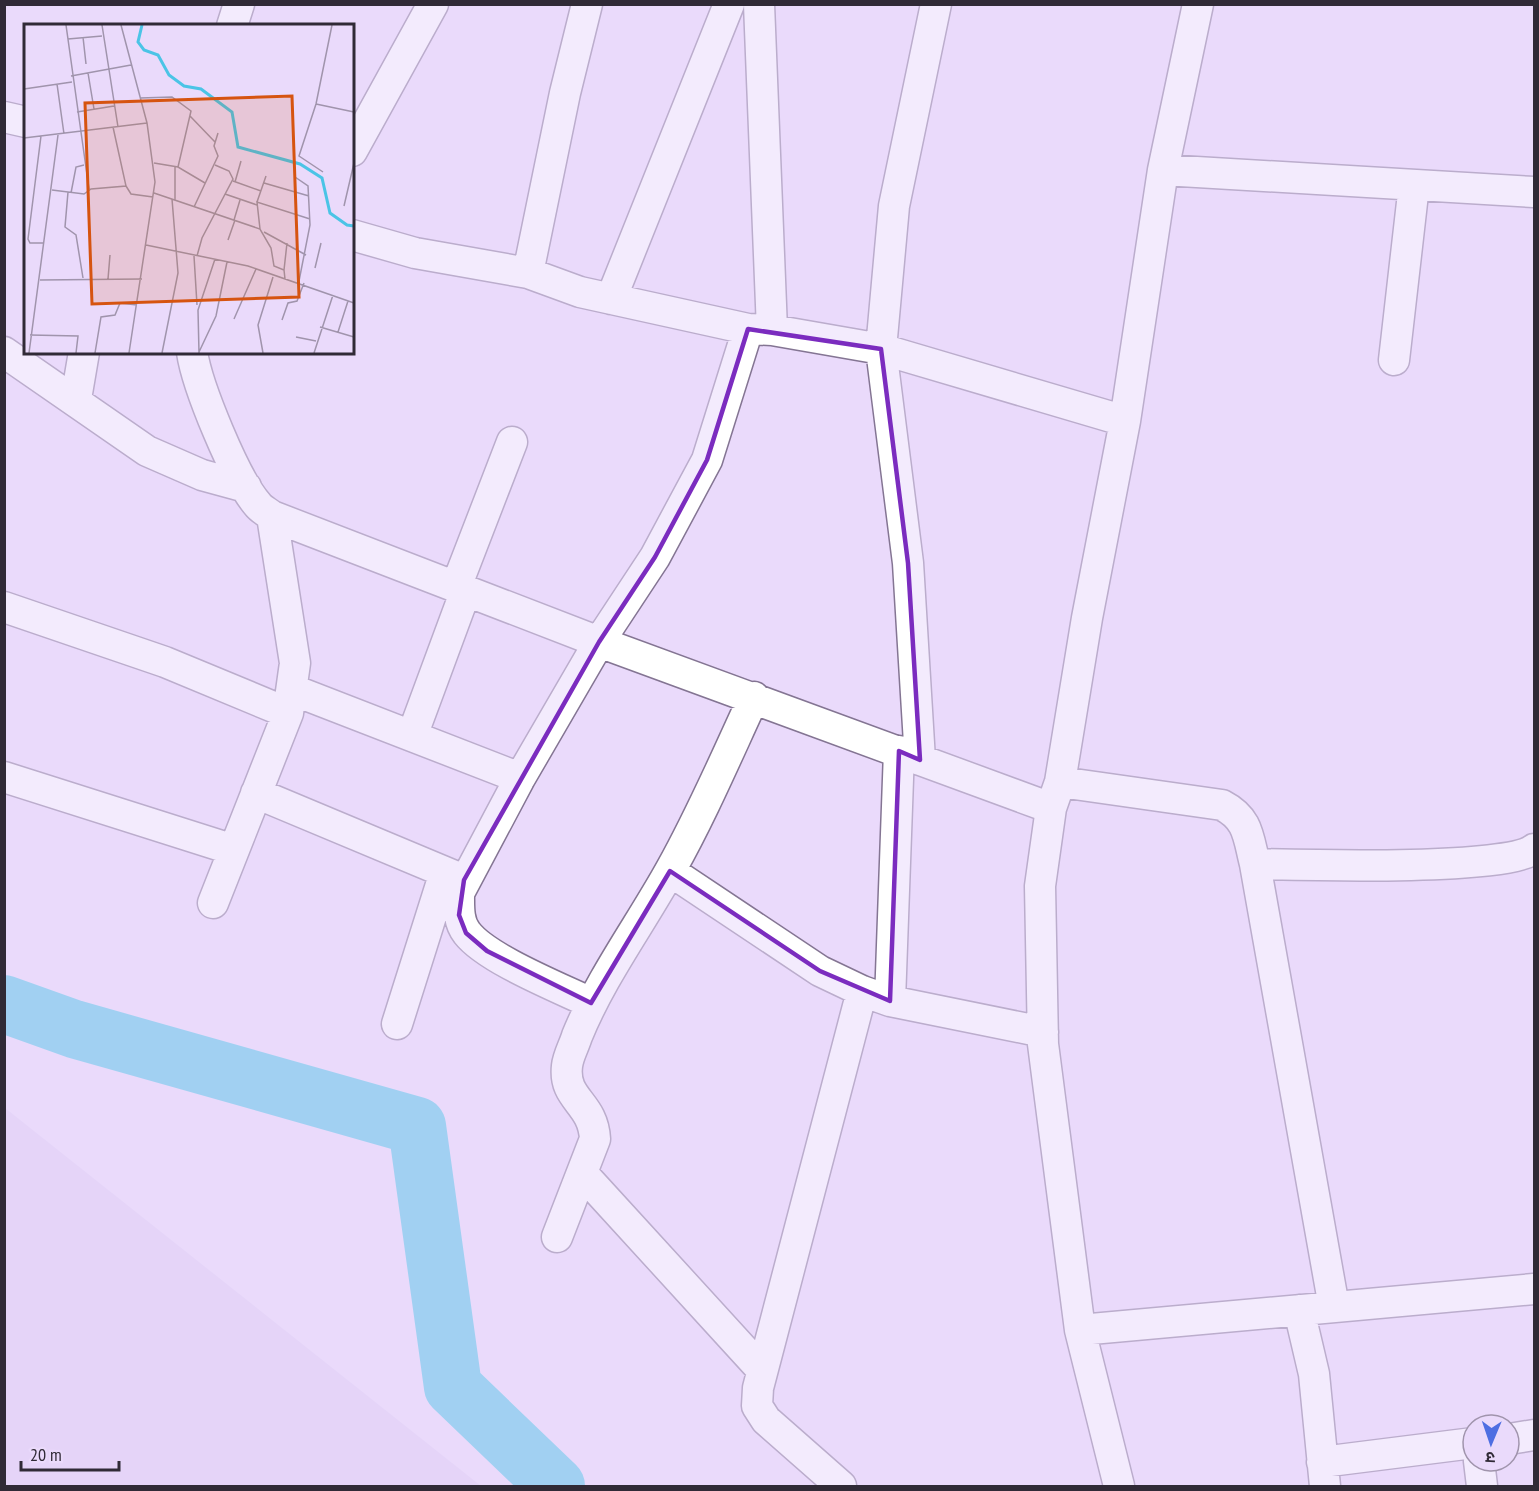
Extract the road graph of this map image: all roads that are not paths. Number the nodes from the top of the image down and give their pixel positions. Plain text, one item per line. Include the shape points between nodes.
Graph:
1 (239, 4) edge
2 (433, 4) edge
3 (587, 4) edge
4 (729, 4) edge
5 (759, 4) edge
6 (936, 4) edge
7 (1198, 4) edge
8 (233, 24) edge
9 (4, 117) edge
10 (24, 122) edge
11 (354, 147) edge
12 (1164, 170) junction
13 (1414, 185) junction
14 (1534, 192) edge
15 (354, 236) edge
16 (528, 273) junction
17 (611, 299) junction
18 (760, 329) junction
19 (881, 349) junction
20 (4, 352) edge
21 (84, 354) edge
22 (193, 354) edge
23 (1394, 360) dead end
24 (76, 399) junction
25 (1125, 421) junction
26 (512, 442) dead end
27 (246, 487) junction
28 (272, 516) junction
29 (461, 589) junction
30 (4, 607) edge
31 (599, 642) junction
32 (754, 697) junction
33 (290, 701) junction
34 (412, 736) junction
35 (910, 756) junction
36 (4, 777) edge
37 (520, 778) junction
38 (256, 793) junction
39 (1055, 795) junction
40 (234, 850) junction
41 (1534, 852) edge
42 (1255, 864) junction
43 (670, 871) junction
44 (455, 876) junction
45 (213, 903) dead end
46 (862, 991) junction
47 (890, 1001) junction
48 (591, 1003) junction
49 (397, 1024) dead end
50 (1043, 1032) junction
51 (582, 1173) junction
52 (557, 1237) dead end
53 (1534, 1289) edge
54 (1334, 1307) junction
55 (1299, 1310) junction
56 (1080, 1330) junction
57 (762, 1370) junction
58 (1461, 1445) edge
59 (1324, 1474) edge
60 (841, 1486) edge
61 (1119, 1486) edge

1 - 8 street
2 - 11 street
3 - 16 street
4 - 17 street
5 - 18 street
6 - 19 street via 894,206
7 - 12 street
9 - 10 street
12 - 13 street
12 - 25 street
13 - 14 street
13 - 23 street
15 - 16 street via 415,253
16 - 17 street
17 - 18 street
18 - 19 street
18 - 31 street via 707,460 655,557
19 - 25 street
19 - 35 street via 908,563
20 - 24 street
21 - 24 street
22 - 27 street via 205,399
24 - 27 street via 155,455 202,475
25 - 39 street
26 - 29 street
27 - 28 street via 258,506
28 - 29 street
28 - 33 street via 295,663
29 - 31 street
29 - 34 street
30 - 33 street
31 - 32 street
31 - 37 street
32 - 35 street
32 - 43 street
33 - 34 street
33 - 38 street
34 - 37 street
35 - 39 street
35 - 47 street
36 - 40 street
37 - 44 street
38 - 40 street
38 - 44 street
39 - 42 street via 1222,805 1238,813
39 - 50 street via 1040,886
40 - 45 street
41 - 42 street via 1456,862
42 - 54 street
43 - 46 street via 820,971
43 - 48 street
44 - 48 street via 459,915 466,933 487,951
44 - 49 street
46 - 47 street
46 - 57 street
47 - 50 street
48 - 51 street via 566,1071 572,1093 587,1108 594,1126 595,1139
50 - 56 street
51 - 52 street
51 - 57 street
53 - 54 street
54 - 55 street
55 - 56 street
55 - 59 street via 1314,1374
56 - 61 street
57 - 60 street via 756,1406 766,1420
58 - 59 street

